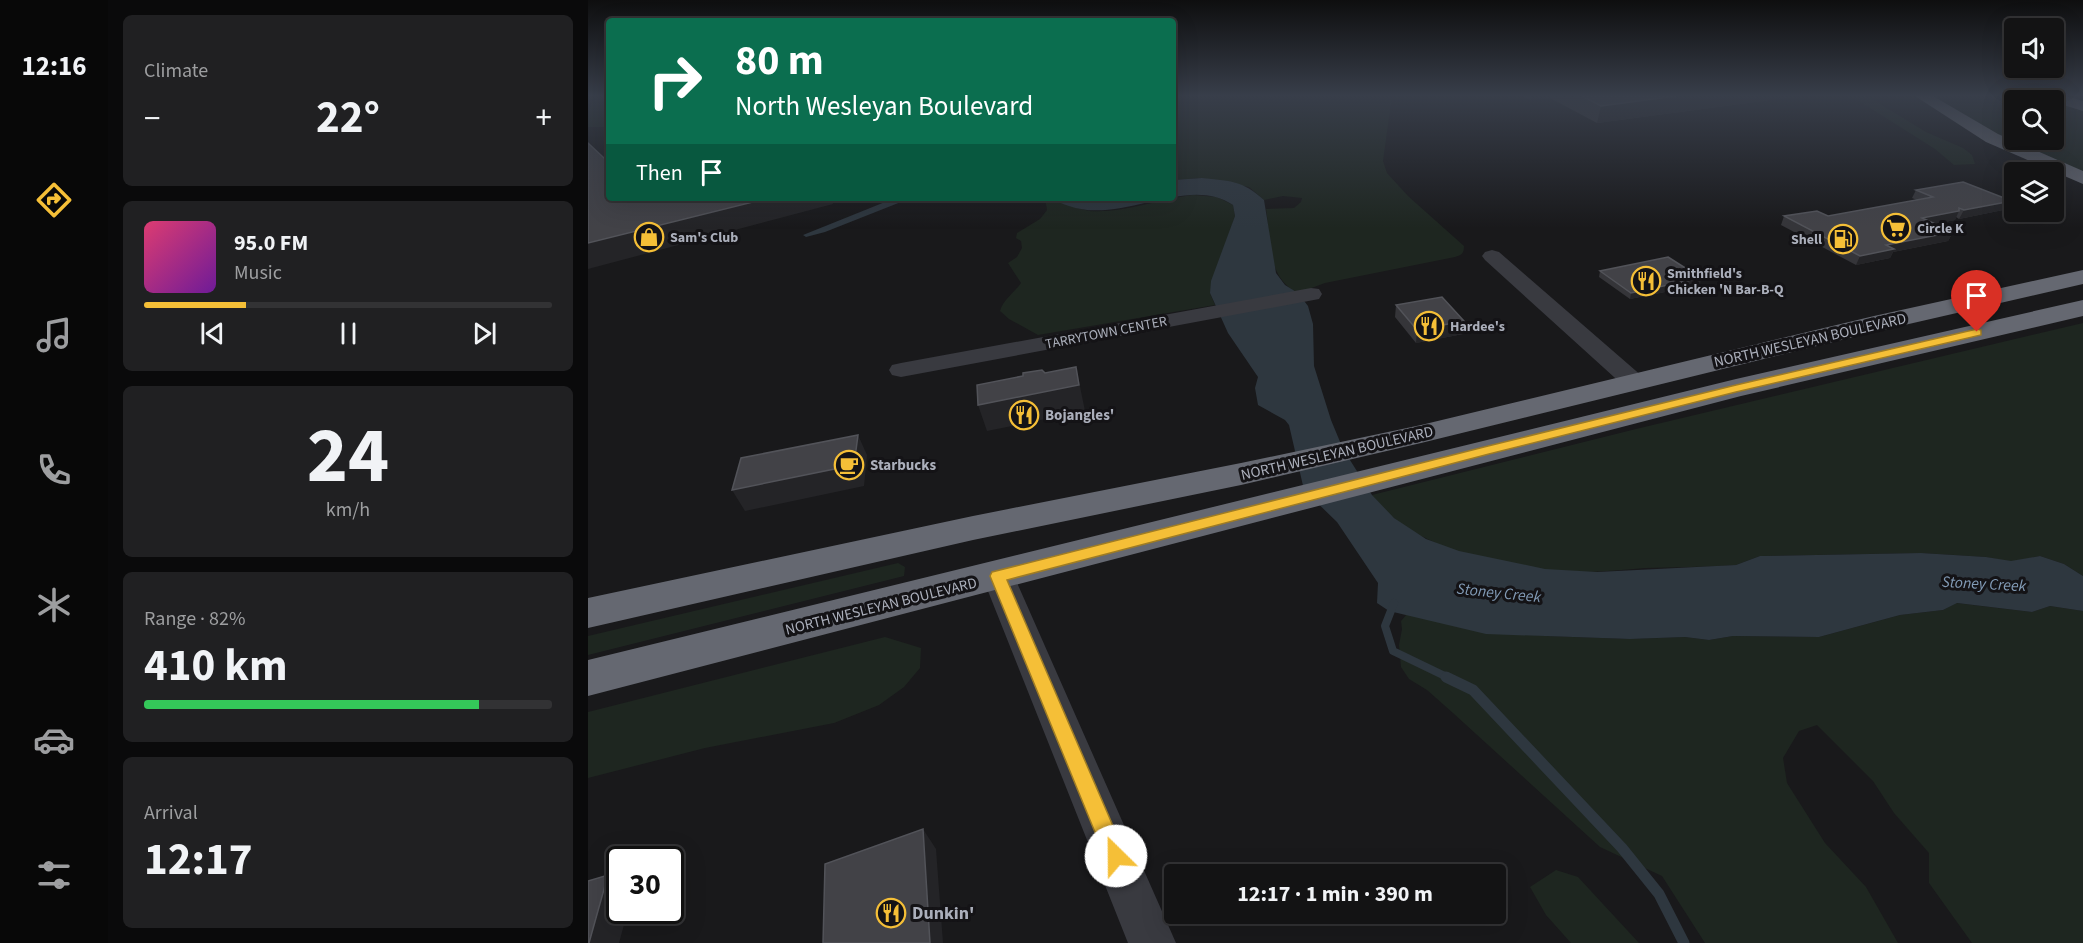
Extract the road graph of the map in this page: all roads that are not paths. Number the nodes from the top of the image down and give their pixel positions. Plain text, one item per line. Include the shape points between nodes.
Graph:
1 (1997, 140) edge
2 (2079, 176) edge
3 (1492, 256) dead end
4 (2083, 277) edge
5 (1311, 294) dead end
6 (2083, 308) edge
7 (1874, 324) junction
8 (1913, 347) junction
9 (901, 370) dead end
10 (1634, 382) junction
11 (998, 576) junction
12 (588, 613) edge
13 (588, 678) edge
14 (1152, 943) edge

1 - 2 highway
3 - 10 street
4 - 7 highway, NORTH WESLEYAN BOULEVARD
5 - 9 street, TARRYTOWN CENTER
6 - 8 highway, NORTH WESLEYAN BOULEVARD
7 - 8 highway
7 - 10 highway, NORTH WESLEYAN BOULEVARD
8 - 11 highway, NORTH WESLEYAN BOULEVARD via 1443,461
10 - 12 highway, NORTH WESLEYAN BOULEVARD via 1241,474
11 - 13 highway, NORTH WESLEYAN BOULEVARD
11 - 14 street

